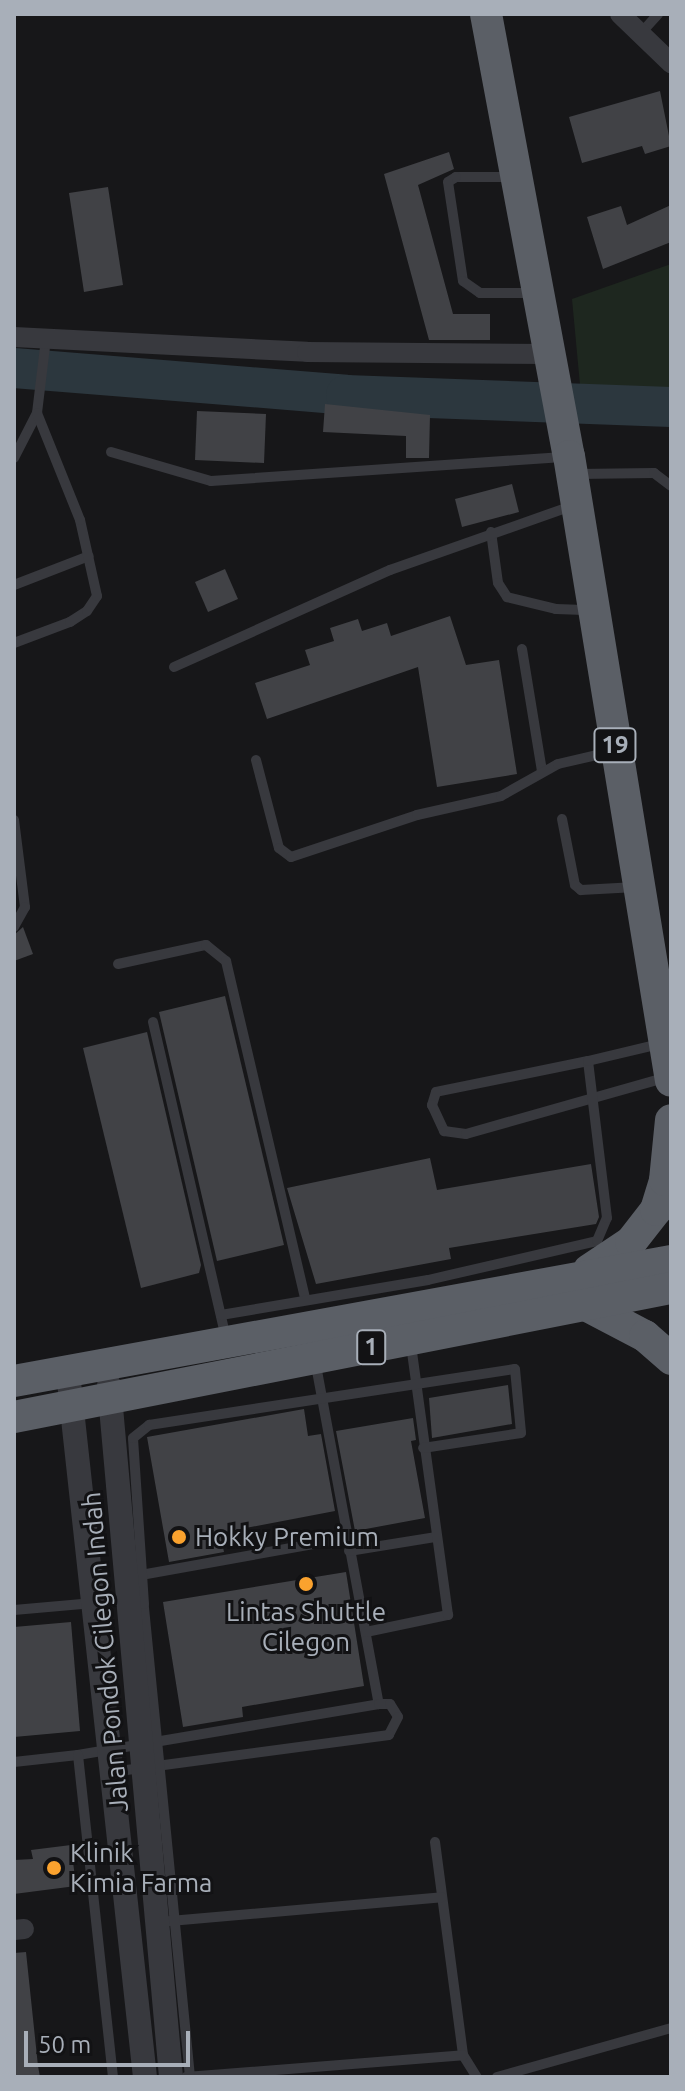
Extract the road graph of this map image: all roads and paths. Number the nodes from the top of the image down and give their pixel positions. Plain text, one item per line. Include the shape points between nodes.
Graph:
1 (486, 14) edge
2 (620, 14) edge
3 (658, 14) edge
4 (642, 32) junction
5 (671, 63) edge
6 (518, 177) junction
7 (539, 292) junction
8 (14, 337) edge
9 (45, 349) junction
10 (550, 359) junction
11 (37, 413) junction
12 (111, 452) dead end
13 (14, 458) edge
14 (573, 478) junction
15 (671, 486) edge
16 (491, 532) junction
17 (89, 556) junction
18 (14, 585) edge
19 (591, 610) junction
20 (14, 643) edge
21 (522, 649) dead end
22 (174, 667) dead end
23 (616, 751) junction
24 (256, 760) dead end
25 (542, 771) junction
26 (562, 819) dead end
27 (14, 820) edge
28 (642, 887) junction
29 (14, 927) edge
30 (118, 964) dead end
31 (153, 1022) dead end
32 (666, 1042) junction
33 (588, 1061) junction
34 (671, 1079) edge
35 (593, 1099) junction
36 (671, 1120) edge
37 (670, 1265) edge
38 (580, 1291) junction
39 (305, 1299) junction
40 (506, 1306) junction
41 (224, 1329) junction
42 (410, 1339) junction
43 (314, 1357) junction
44 (671, 1359) edge
45 (106, 1366) junction
46 (68, 1373) junction
47 (14, 1381) edge
48 (414, 1385) junction
49 (322, 1397) junction
50 (111, 1401) junction
51 (72, 1408) junction
52 (14, 1417) edge
53 (423, 1448) junction
54 (435, 1537) junction
55 (347, 1538) junction
56 (349, 1551) junction
57 (141, 1575) junction
58 (130, 1599) junction
59 (95, 1603) junction
60 (14, 1610) edge
61 (366, 1632) junction
62 (379, 1704) junction
63 (78, 1755) junction
64 (151, 1756) junction
65 (111, 1761) junction
66 (14, 1762) edge
67 (435, 1842) dead end
68 (442, 1897) junction
69 (165, 1921) junction
70 (671, 2028) edge
71 (463, 2055) junction
72 (113, 2077) edge
73 (145, 2077) edge
74 (171, 2077) edge
75 (189, 2077) edge
76 (477, 2077) edge
77 (497, 2077) edge

1 - 6 highway, 19
2 - 4 street
3 - 4 lane
4 - 5 street
6 - 7 highway, 19
6 - 7 lane via 456,177 446,189 463,281 471,290
7 - 10 highway, 19
8 - 9 street
9 - 10 street
9 - 11 lane
10 - 14 highway, 19
11 - 13 lane
11 - 17 lane
12 - 14 lane via 211,481
14 - 15 lane via 654,473
14 - 16 lane
14 - 19 highway, 19
16 - 19 lane via 498,583 507,597 556,609
16 - 22 lane via 390,570
17 - 18 lane
17 - 20 lane via 97,596 87,611
19 - 23 highway, 19
21 - 25 lane
23 - 25 lane via 573,758
23 - 28 highway, 19
24 - 25 lane via 279,848 291,857 417,815 501,796
26 - 28 lane via 575,885 581,890
27 - 29 lane via 25,907
28 - 32 highway, 19
30 - 39 lane via 206,945 226,961
31 - 41 lane
32 - 33 lane
32 - 34 highway, 19
33 - 35 lane
33 - 35 lane via 436,1092 432,1105 452,1135
34 - 35 lane
35 - 39 lane via 607,1218 597,1241 428,1280
36 - 38 highway via 665,1180 650,1219
37 - 38 highway, 1
38 - 40 highway, 1
38 - 44 highway
39 - 41 lane
40 - 41 highway, 1
40 - 42 highway, 1
41 - 45 highway, 1
42 - 43 highway, 1
42 - 48 lane
43 - 49 lane
43 - 50 highway, 1
45 - 46 highway, 1
45 - 50 street, Jalan Pondok Cilegon Indah
46 - 47 highway, 1
46 - 51 street, Jalan Pondok Cilegon Indah
48 - 49 lane
48 - 53 lane
48 - 53 lane via 508,1366 519,1374 521,1433
49 - 55 lane
49 - 57 lane via 138,1430 132,1447
50 - 51 highway, 1
50 - 58 street, Jalan Pondok Cilegon Indah
51 - 52 highway, 1
51 - 59 street, Jalan Pondok Cilegon Indah
53 - 54 lane
54 - 56 lane
54 - 61 lane via 448,1615
55 - 56 lane
55 - 57 lane
56 - 61 lane
57 - 64 lane
58 - 59 lane
58 - 64 street, Jalan Pondok Cilegon Indah
59 - 60 lane
59 - 65 street, Jalan Pondok Cilegon Indah
61 - 62 lane
62 - 64 lane
62 - 64 lane via 390,1704 398,1717 389,1735
63 - 65 lane
63 - 66 lane
63 - 72 lane
64 - 65 lane
64 - 65 lane
64 - 69 street, Jalan Pondok Cilegon Indah
65 - 73 street, Jalan Pondok Cilegon Indah
67 - 68 lane
68 - 69 lane
68 - 71 lane
69 - 74 street, Jalan Pondok Cilegon Indah
69 - 75 lane
70 - 77 lane
71 - 75 lane
71 - 76 lane

